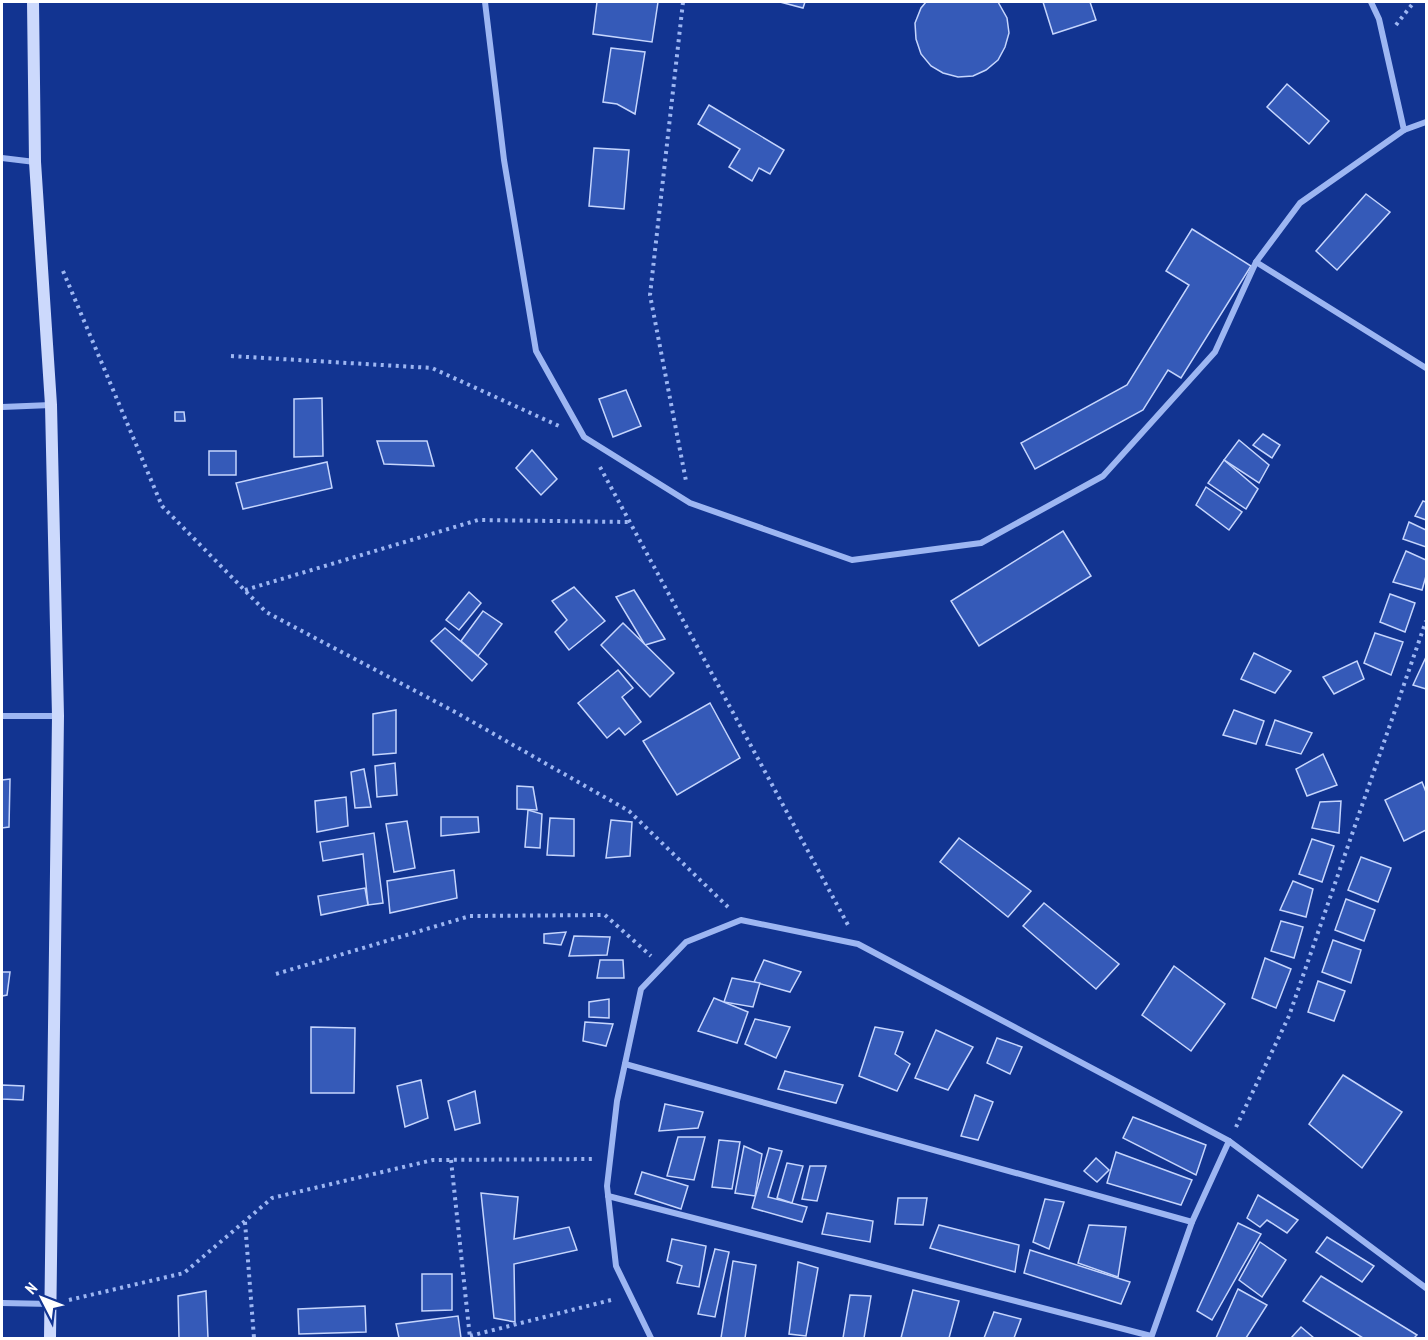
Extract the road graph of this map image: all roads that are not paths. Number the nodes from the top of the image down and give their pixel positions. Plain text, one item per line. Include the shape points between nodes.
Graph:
1 (33, 2) edge
2 (484, 2) edge
3 (1371, 2) edge
4 (1426, 122) edge
5 (1404, 130) junction
6 (2, 158) edge
7 (35, 162) junction
8 (1256, 262) junction
9 (1426, 368) edge
10 (51, 405) junction
11 (2, 408) edge
12 (2, 716) edge
13 (58, 716) junction
14 (625, 1064) junction
15 (1229, 1141) junction
16 (608, 1197) junction
17 (1192, 1222) junction
18 (1426, 1288) edge
19 (2, 1303) edge
20 (51, 1304) junction
21 (1151, 1337) edge
22 (50, 1338) edge
23 (651, 1338) edge

1 - 7 street
2 - 8 street via 504,159 536,351 584,437 690,503 852,560 981,543 1103,476 1215,352
3 - 5 street via 1379,19
4 - 5 street
5 - 8 street via 1300,203
6 - 7 street
7 - 10 street
8 - 9 street
10 - 11 street
10 - 13 street
12 - 13 street
13 - 20 street
14 - 15 street via 641,990 686,942 741,920 858,944
14 - 16 street via 617,1101
14 - 17 street
15 - 17 street
15 - 18 street
16 - 21 street
16 - 23 street via 616,1266
17 - 21 street
19 - 20 street
20 - 22 street

